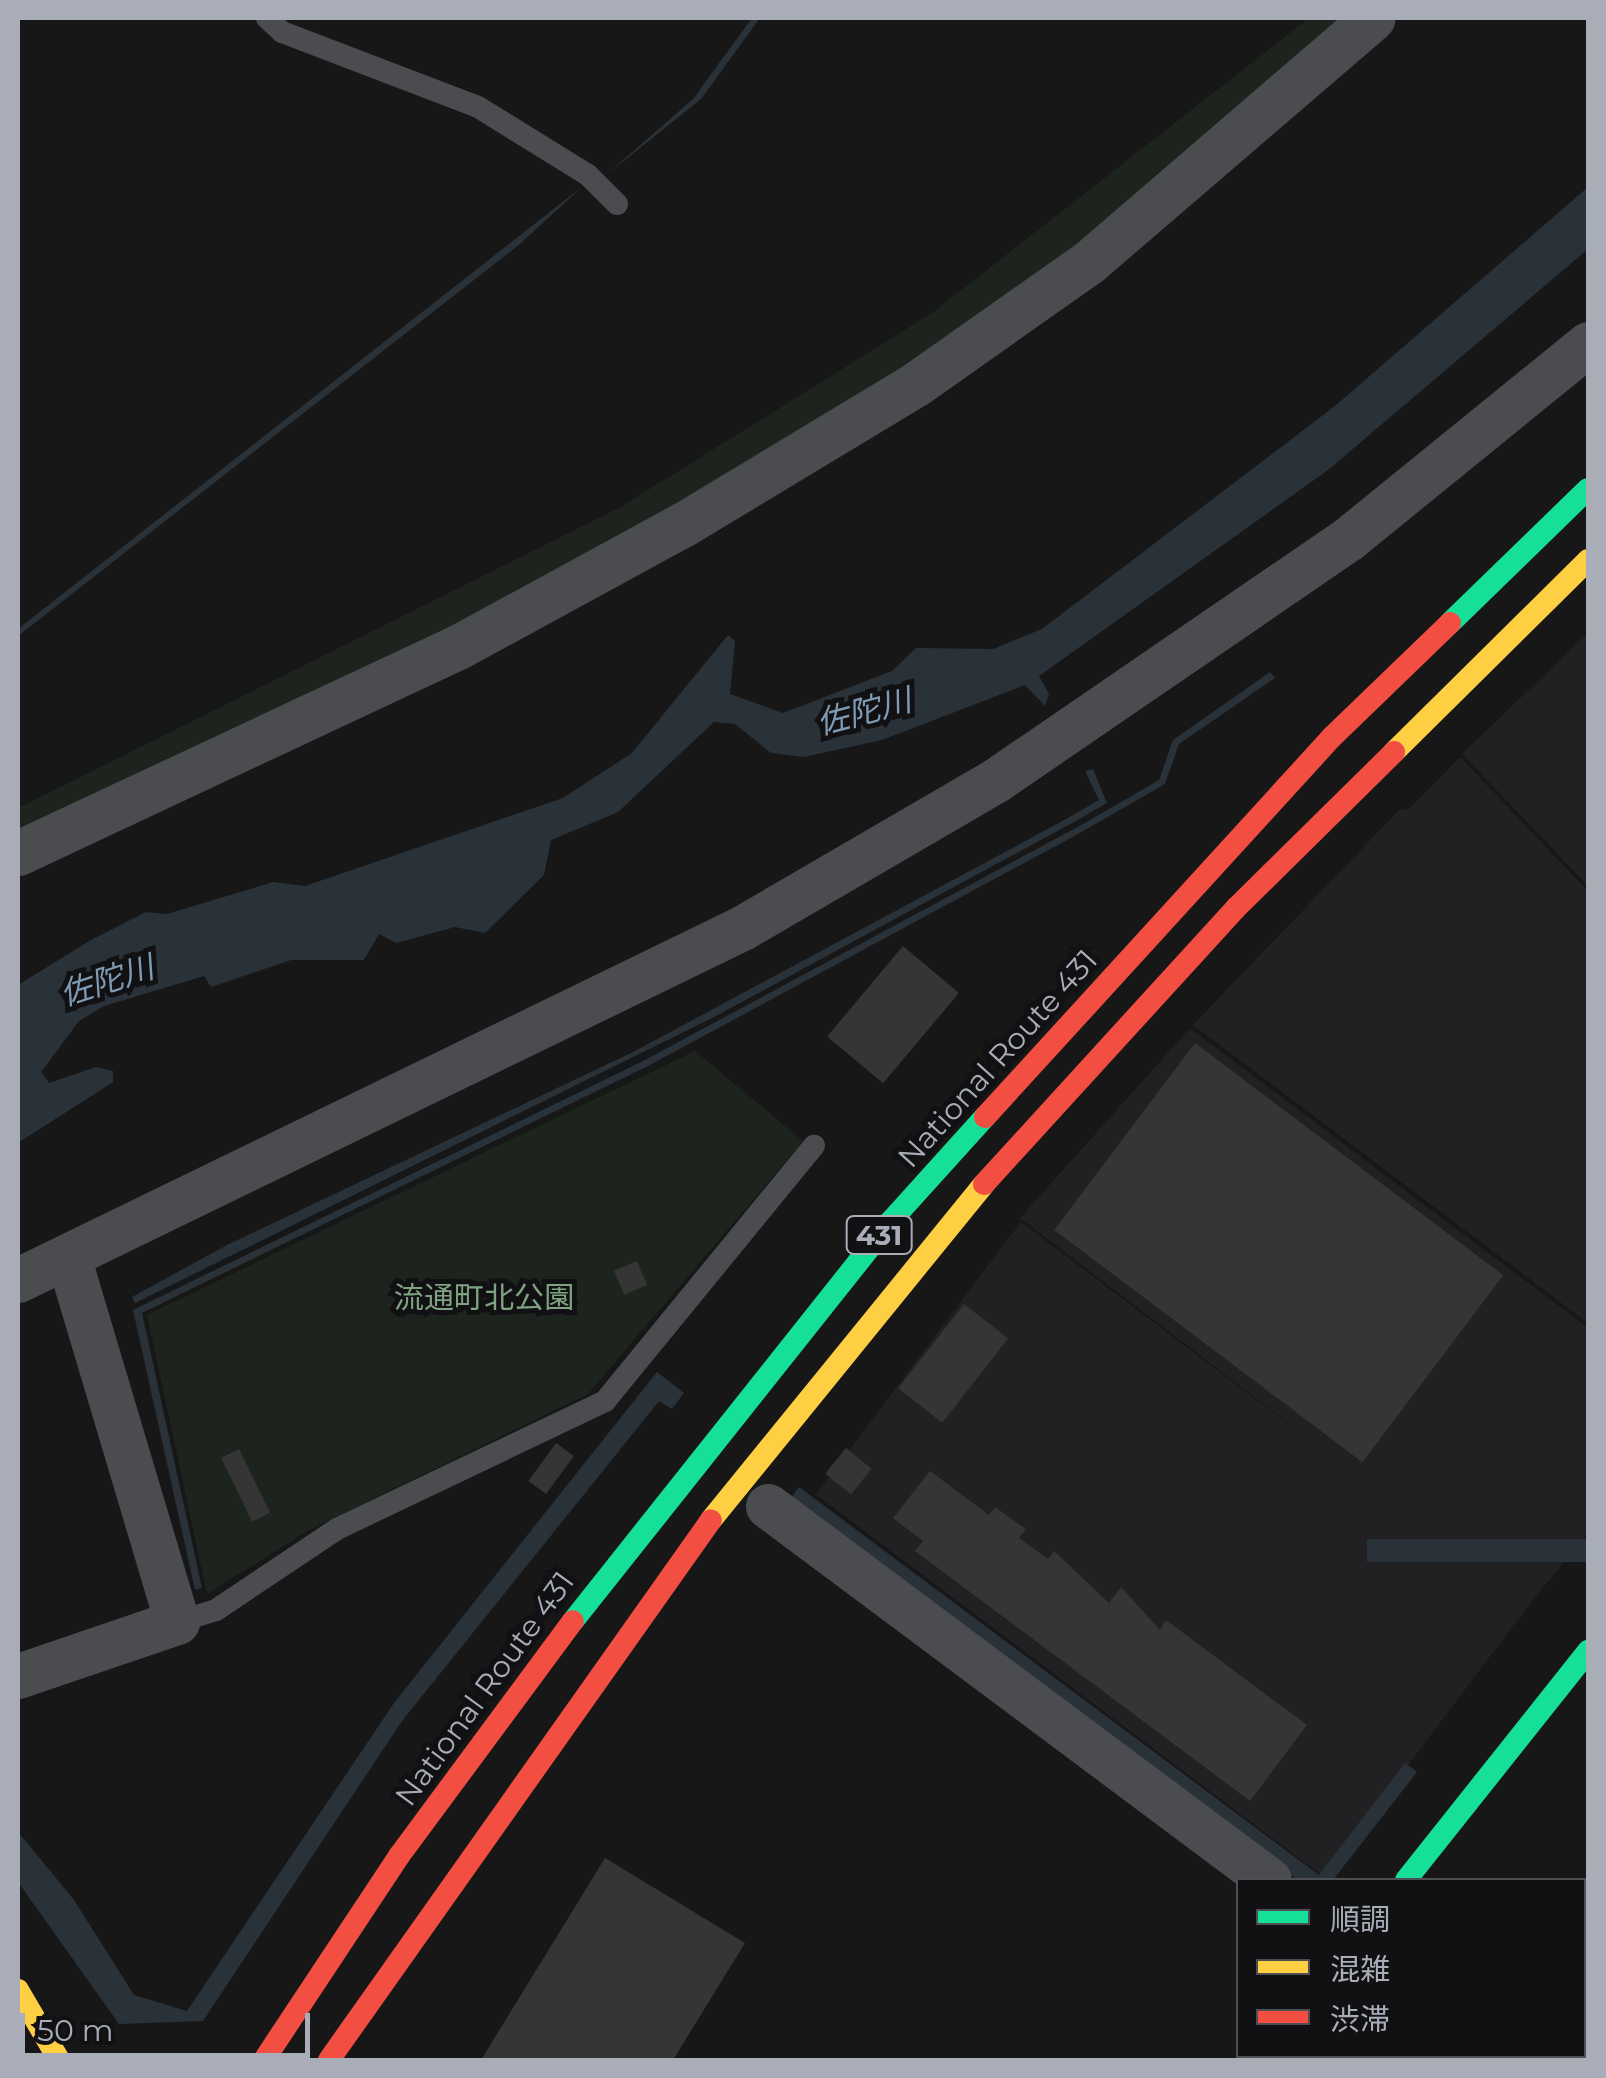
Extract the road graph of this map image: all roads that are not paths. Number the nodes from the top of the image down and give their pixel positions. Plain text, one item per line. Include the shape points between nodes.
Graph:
1 (268, 18) edge
2 (1373, 18) edge
3 (616, 204) dead end
4 (1588, 344) edge
5 (1588, 489) edge
6 (1588, 560) edge
7 (18, 853) edge
8 (814, 1146) dead end
9 (68, 1256) junction
10 (18, 1280) edge
11 (768, 1506) dead end
12 (177, 1622) junction
13 (1588, 1651) edge
14 (18, 1676) edge
15 (1266, 1878) edge
16 (1408, 1878) edge
17 (18, 1990) edge
18 (60, 2060) edge
19 (264, 2060) edge
20 (329, 2060) edge

1 - 3 lane via 282,32 478,107 588,174
2 - 7 street via 1088,262 899,394 684,524 458,647
4 - 9 street via 1348,539 996,780 742,928
5 - 19 main road, National Route 431 / 431 via 1332,737 890,1222 655,1509 399,1856
6 - 20 main road, 431 via 1236,908 1002,1162 740,1478
8 - 12 lane via 605,1401 337,1530 216,1610
9 - 10 street
9 - 12 street
11 - 15 street
12 - 14 street
13 - 16 main road
17 - 18 main road

